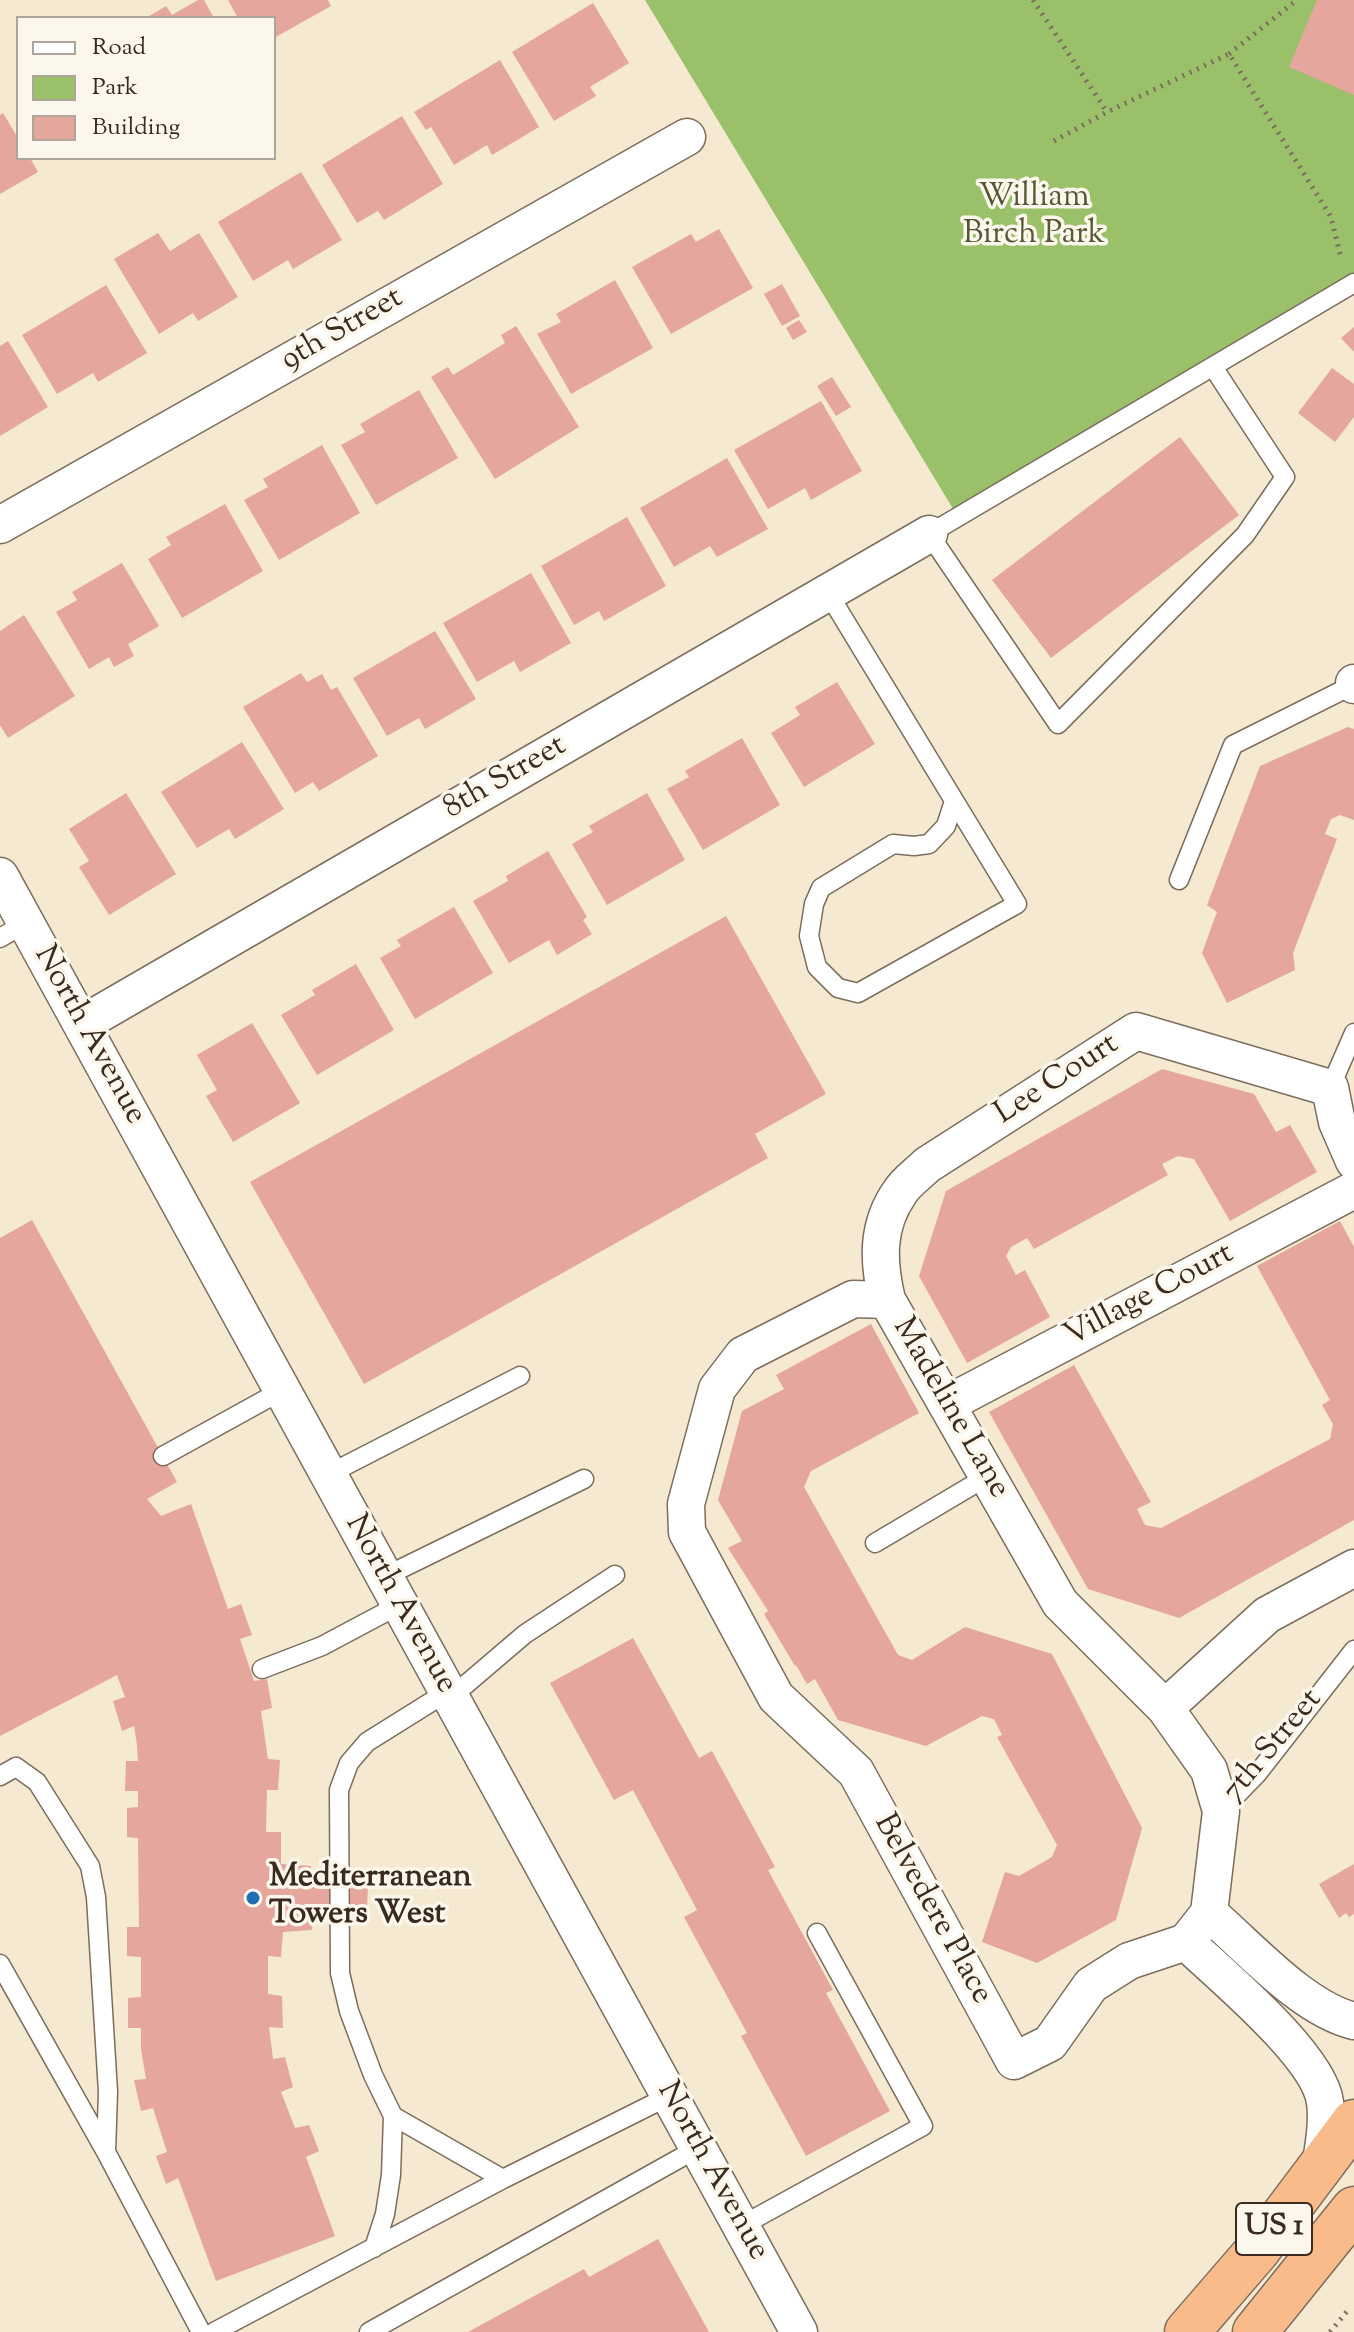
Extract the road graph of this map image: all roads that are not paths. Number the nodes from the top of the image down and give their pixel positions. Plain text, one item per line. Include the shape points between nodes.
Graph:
1 (687, 137) dead end
2 (1351, 284) edge
3 (1213, 367) junction
4 (0, 525) edge
5 (929, 534) junction
6 (828, 593) junction
7 (1354, 684) edge
8 (954, 801) junction
9 (0, 876) edge
10 (1179, 880) dead end
11 (13, 930) edge
12 (82, 1024) junction
13 (1354, 1033) edge
14 (1330, 1088) junction
15 (1354, 1161) edge
16 (1354, 1190) edge
17 (887, 1300) junction
18 (520, 1376) dead end
19 (281, 1391) junction
20 (947, 1404) junction
21 (163, 1456) dead end
22 (327, 1475) junction
23 (988, 1476) junction
24 (584, 1479) dead end
25 (875, 1543) dead end
26 (1354, 1568) edge
27 (615, 1575) dead end
28 (717, 1590) joint
29 (391, 1591) junction
30 (1354, 1650) edge
31 (262, 1669) dead end
32 (449, 1695) junction
33 (1165, 1708) junction
34 (0, 1776) edge
35 (1221, 1811) junction
36 (1209, 1913) junction
37 (817, 1933) dead end
38 (1186, 1942) junction
39 (0, 1964) edge
40 (1354, 2021) edge
41 (669, 2096) junction
42 (393, 2116) junction
43 (1354, 2122) edge
44 (698, 2148) junction
45 (106, 2152) junction
46 (1320, 2169) junction
47 (503, 2179) junction
48 (1354, 2209) edge
49 (741, 2226) junction
50 (374, 2248) junction
51 (201, 2332) edge
52 (214, 2332) edge
53 (369, 2332) edge
54 (799, 2332) edge
55 (1187, 2332) edge
56 (1255, 2332) edge

1 - 4 street, 9th Street
2 - 3 lane
3 - 5 lane
3 - 5 lane via 1285,477 1245,535 1058,724
5 - 6 street, 8th Street
6 - 8 lane
6 - 12 street, 8th Street
7 - 10 lane via 1233,745
8 - 8 lane via 946,826 929,844 893,844 821,888 809,936 817,967 838,988 858,993 1017,904
9 - 11 street, North Avenue
11 - 12 street, North Avenue
12 - 19 street, North Avenue
13 - 14 lane
14 - 15 street
14 - 17 street, Lee Court via 1136,1031 927,1165 900,1191 882,1227 879,1265
16 - 20 street, Village Court
17 - 20 street, Madeline Lane
17 - 28 street, Madeline Lane via 853,1299 809,1320 743,1355 717,1389 686,1504 687,1532
18 - 22 lane
19 - 21 lane
19 - 22 street, North Avenue
20 - 23 street, Madeline Lane
22 - 29 street, North Avenue
23 - 25 lane
23 - 33 street, Madeline Lane via 1060,1603
24 - 29 lane
26 - 33 street via 1267,1615
27 - 32 lane via 525,1634
28 - 38 street, Belvedere Place via 776,1697 856,1772 1014,2061 1050,2043 1091,1985 1129,1961
29 - 31 lane via 322,1646
29 - 32 street, North Avenue
30 - 35 lane, 7th Street via 1257,1774
32 - 41 street, North Avenue
32 - 42 lane via 367,1742 349,1763 339,1790 340,1973 349,2011
33 - 35 street, Madeline Lane via 1209,1770
34 - 45 lane via 16,1767 37,1782 90,1866 108,2092
35 - 36 street, 7th Street
36 - 38 street
36 - 40 street via 1307,2000
37 - 49 lane via 923,2126
38 - 46 street via 1300,2052 1320,2080 1325,2102
39 - 45 lane
41 - 44 street, North Avenue
41 - 47 lane
42 - 47 lane
42 - 50 lane via 391,2175
43 - 46 highway, US 1
44 - 49 street, North Avenue
44 - 53 lane
45 - 51 lane
46 - 55 highway, US 1
47 - 50 lane
48 - 56 highway, US 1
49 - 54 street, North Avenue
50 - 52 lane

